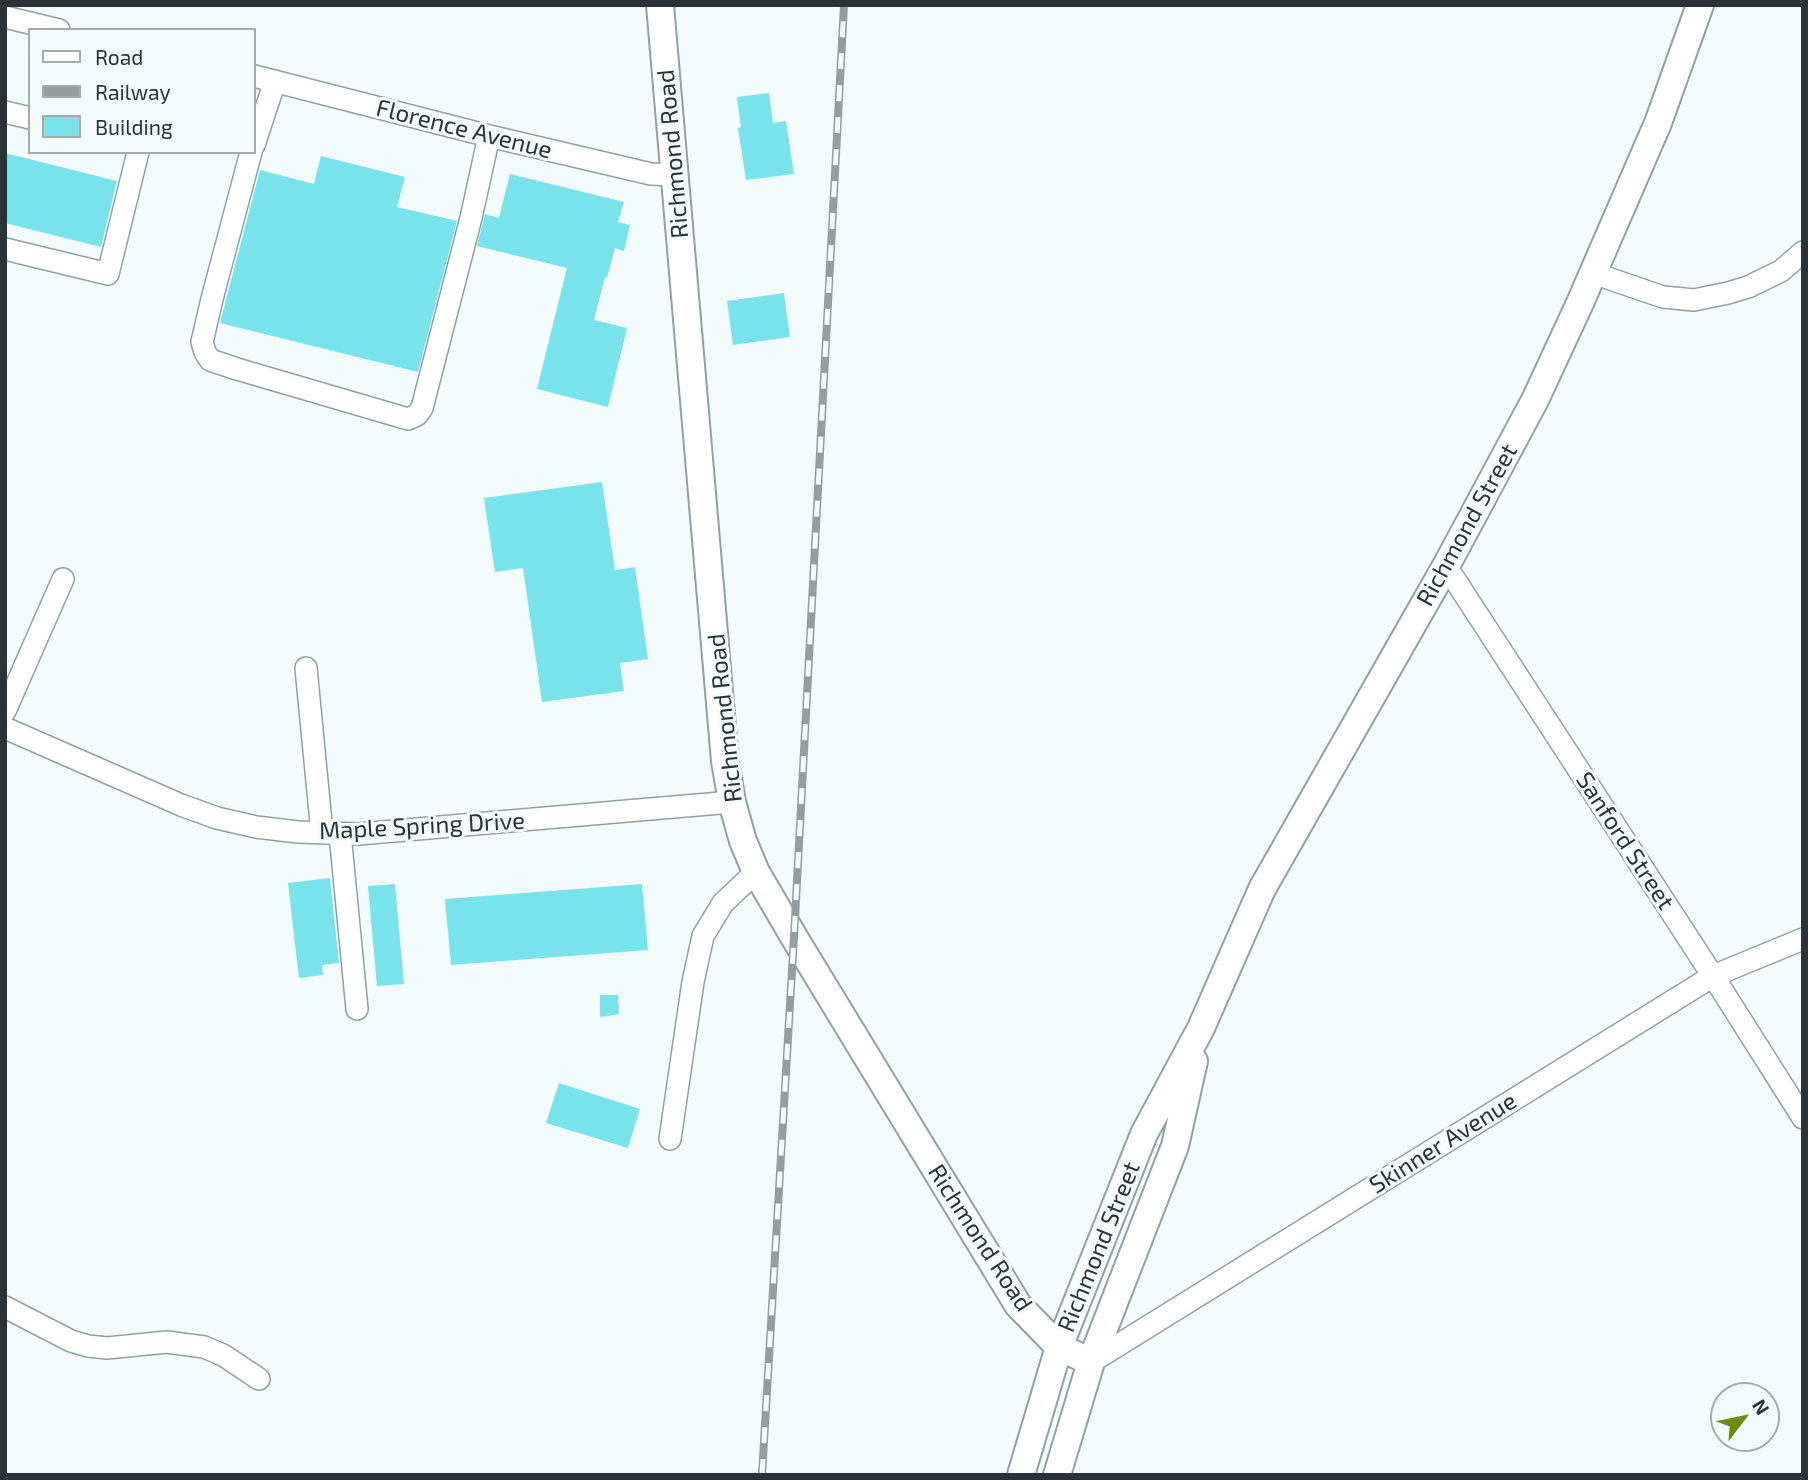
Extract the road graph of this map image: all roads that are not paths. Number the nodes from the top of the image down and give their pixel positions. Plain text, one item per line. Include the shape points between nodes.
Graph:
1 (660, 5) edge
2 (1700, 5) edge
3 (5, 17) edge
4 (51, 28) edge
5 (256, 76) edge
6 (275, 81) junction
7 (5, 112) edge
8 (28, 118) edge
9 (489, 136) junction
10 (256, 139) edge
11 (138, 154) edge
12 (250, 154) edge
13 (675, 175) junction
14 (5, 250) edge
15 (1803, 252) edge
16 (1593, 273) junction
17 (1446, 566) junction
18 (63, 579) dead end
19 (306, 668) dead end
20 (5, 711) edge
21 (5, 728) edge
22 (732, 802) junction
23 (331, 834) junction
24 (755, 872) junction
25 (1803, 939) edge
26 (1713, 976) junction
27 (357, 1009) dead end
28 (1201, 1028) junction
29 (1803, 1118) edge
30 (670, 1139) dead end
31 (5, 1307) edge
32 (1059, 1347) junction
33 (1091, 1362) junction
34 (259, 1379) dead end
35 (1021, 1475) edge
36 (1057, 1475) edge

1 - 13 main road, Richmond Road
2 - 16 main road, Richmond Street via 1658,123
3 - 4 street
5 - 6 street, Florence Avenue
6 - 9 street, Florence Avenue
6 - 10 street
7 - 8 street
9 - 12 street via 422,408 408,419 228,366 210,360 205,352 202,342
9 - 13 street, Florence Avenue via 651,174
11 - 14 street via 108,274
13 - 22 main road, Richmond Road
15 - 16 street via 1781,271 1748,287 1695,300 1663,297
16 - 17 main road, Richmond Street via 1535,400
17 - 26 street, Sanford Street
17 - 28 main road, Richmond Street via 1262,889
18 - 20 street
19 - 23 street
21 - 23 street, Maple Spring Drive via 217,818
22 - 23 street, Maple Spring Drive
22 - 24 main road, Richmond Road
23 - 27 street
24 - 30 street via 723,903 703,936
24 - 32 main road, Richmond Road via 1018,1305
25 - 26 street, Skinner Avenue
26 - 29 street, Sanford Street
26 - 33 street, Skinner Avenue
28 - 32 main road, Richmond Street via 1144,1133
28 - 33 main road, Richmond Street via 1175,1146
31 - 34 street via 88,1346 167,1342 204,1347
32 - 33 main road, Richmond Road
32 - 35 main road, Richmond Street
33 - 36 main road, Richmond Street

